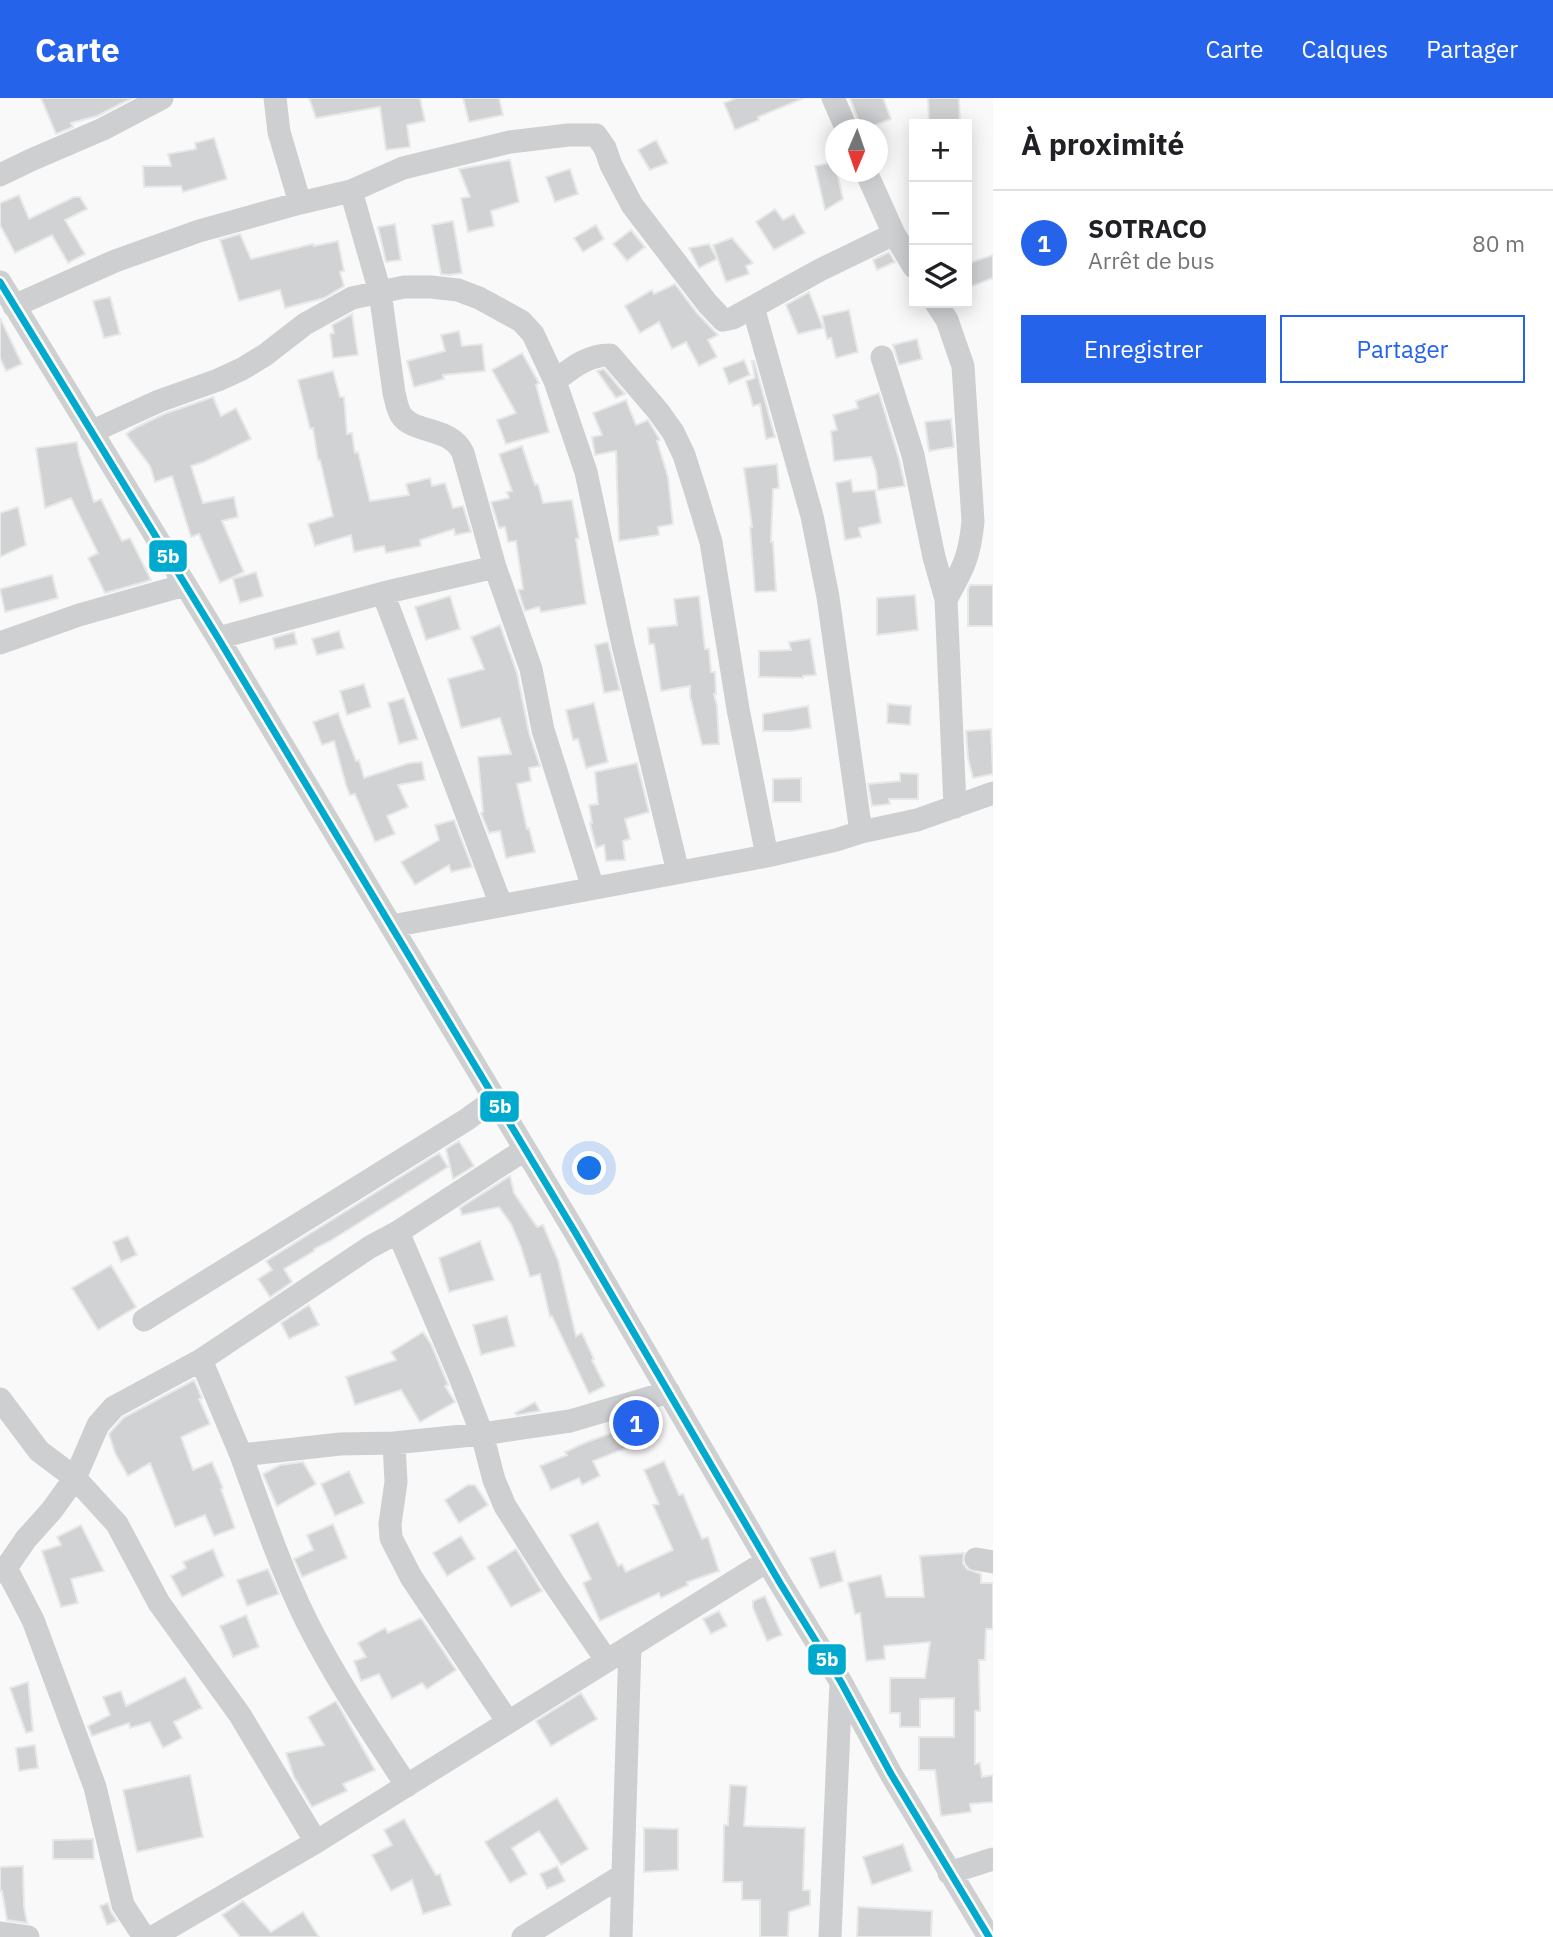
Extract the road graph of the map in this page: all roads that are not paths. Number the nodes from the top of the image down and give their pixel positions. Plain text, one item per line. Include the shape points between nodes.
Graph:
1 (162, 98) edge
2 (275, 98) edge
3 (833, 98) edge
4 (842, 119) edge
5 (0, 175) edge
6 (871, 182) edge
7 (351, 191) junction
8 (299, 203) junction
9 (894, 233) junction
10 (909, 258) edge
11 (0, 282) edge
12 (380, 292) junction
13 (14, 306) junction
14 (753, 307) junction
15 (939, 308) edge
16 (882, 357) dead end
17 (555, 381) junction
18 (91, 432) junction
19 (495, 568) junction
20 (186, 585) junction
21 (383, 593) junction
22 (946, 599) junction
23 (218, 638) junction
24 (0, 643) edge
25 (993, 793) edge
26 (955, 807) junction
27 (861, 832) junction
28 (767, 856) junction
29 (678, 872) junction
30 (593, 888) junction
31 (501, 905) junction
32 (391, 926) junction
33 (495, 1099) junction
34 (524, 1150) junction
35 (398, 1232) junction
36 (144, 1320) dead end
37 (201, 1360) junction
38 (669, 1392) junction
39 (0, 1399) edge
40 (482, 1434) junction
41 (394, 1443) junction
42 (241, 1455) junction
43 (75, 1478) junction
44 (767, 1561) junction
45 (3, 1570) edge
46 (630, 1646) junction
47 (607, 1661) junction
48 (841, 1682) junction
49 (509, 1722) junction
50 (407, 1786) junction
51 (316, 1842) junction
52 (993, 1858) edge
53 (949, 1873) junction
54 (623, 1875) junction
55 (0, 1933) edge
56 (28, 1937) edge
57 (144, 1937) edge
58 (153, 1937) edge
59 (523, 1937) edge
60 (621, 1937) edge
61 (830, 1937) edge
62 (989, 1937) edge

1 - 5 street
2 - 8 street via 279,132
3 - 4 street
6 - 9 street
7 - 8 street
7 - 12 street
7 - 14 street via 402,168 510,142 596,135 632,205 718,316 733,318
8 - 13 street via 115,261
9 - 10 street
9 - 14 street
11 - 13 street
12 - 17 street via 431,287 479,298 522,321
12 - 18 street via 352,298 242,369
12 - 19 street via 398,408 408,422 459,445
13 - 18 street
14 - 27 street via 812,516
15 - 22 street via 963,366 973,521 965,564
16 - 22 street via 913,455
17 - 28 street via 588,359 610,355 658,411 684,455 711,542
17 - 29 street via 586,472
18 - 20 street
19 - 21 street
19 - 30 street via 531,669 547,742
20 - 23 street
20 - 24 street
21 - 23 street
21 - 31 street
22 - 26 street
23 - 32 street
25 - 26 street
26 - 27 street
27 - 28 street
28 - 29 street
29 - 30 street
30 - 31 street
31 - 32 street
32 - 33 street
33 - 34 street
33 - 36 street
34 - 35 street
34 - 38 street
35 - 37 street
35 - 40 street
37 - 42 street
37 - 43 street via 114,1407 98,1425
38 - 40 street via 570,1421
38 - 44 street
39 - 43 street via 39,1451
40 - 41 street
40 - 47 street via 505,1506
41 - 42 street
41 - 49 street via 391,1538 411,1577
42 - 50 street via 305,1618 339,1682
43 - 45 street
43 - 51 street via 117,1524 159,1602 240,1715
44 - 46 street
44 - 48 street
45 - 57 street via 33,1620 95,1787 124,1905
46 - 47 street
46 - 54 street
47 - 49 street
48 - 53 street
48 - 61 street
49 - 50 street
50 - 51 street
51 - 58 street
52 - 53 street
53 - 62 street
54 - 59 street
54 - 60 street
55 - 56 street

